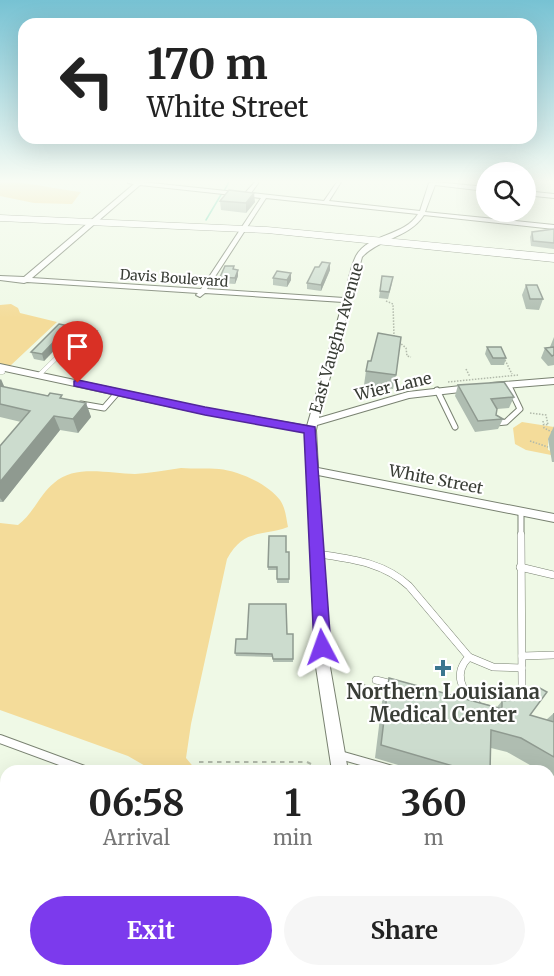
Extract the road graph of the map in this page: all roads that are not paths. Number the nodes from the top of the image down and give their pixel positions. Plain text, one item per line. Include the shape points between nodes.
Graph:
1 (85, 228) edge
2 (216, 228) edge
3 (408, 228) edge
4 (244, 229) junction
5 (382, 239) junction
6 (554, 258) edge
7 (0, 280) edge
8 (23, 282) junction
9 (201, 293) junction
10 (345, 303) junction
11 (79, 336) edge
12 (2, 371) edge
13 (39, 375) junction
14 (554, 381) edge
15 (508, 384) junction
16 (440, 387) junction
17 (118, 392) junction
18 (69, 401) edge
19 (496, 423) edge
20 (311, 426) junction
21 (455, 427) dead end
22 (311, 470) junction
23 (520, 511) junction
24 (554, 518) edge
25 (316, 554) junction
26 (520, 567) junction
27 (554, 575) edge
28 (554, 655) edge
29 (522, 656) junction
30 (469, 657) junction
31 (522, 668) junction
32 (374, 683) road end
33 (399, 686) edge
34 (461, 702) edge
35 (476, 703) junction
36 (483, 708) edge
37 (509, 709) edge
38 (0, 739) edge
39 (337, 754) junction
40 (71, 765) edge
41 (339, 765) edge
42 (375, 765) edge

1 - 8 street
2 - 4 highway
3 - 5 street, East Vaughn Avenue
4 - 5 highway
4 - 9 street
5 - 6 highway
5 - 10 street, East Vaughn Avenue via 359,257
7 - 8 street, Davis Boulevard
8 - 9 street, Davis Boulevard
9 - 10 street, Davis Boulevard
10 - 20 street, East Vaughn Avenue
11 - 13 lane
12 - 13 street
13 - 17 street
14 - 15 street, Wier Lane
15 - 16 street, Wier Lane
15 - 19 lane via 520,410 506,422
16 - 20 street, Wier Lane
16 - 21 lane
17 - 18 lane via 104,408
17 - 20 street via 205,411
20 - 22 street, East Vaughn Avenue
22 - 23 street, White Street
22 - 25 street, East Vaughn Avenue
23 - 24 street, White Street
23 - 26 lane
25 - 30 lane via 393,571
25 - 39 street, East Vaughn Avenue via 323,667
26 - 27 lane
26 - 29 lane
28 - 29 lane
29 - 31 lane
30 - 31 lane via 493,667
30 - 35 lane via 462,664 460,681 464,692
31 - 37 lane via 522,691
32 - 33 lane
34 - 35 lane
35 - 36 lane
38 - 40 lane
39 - 41 street, East Vaughn Avenue
39 - 42 lane

